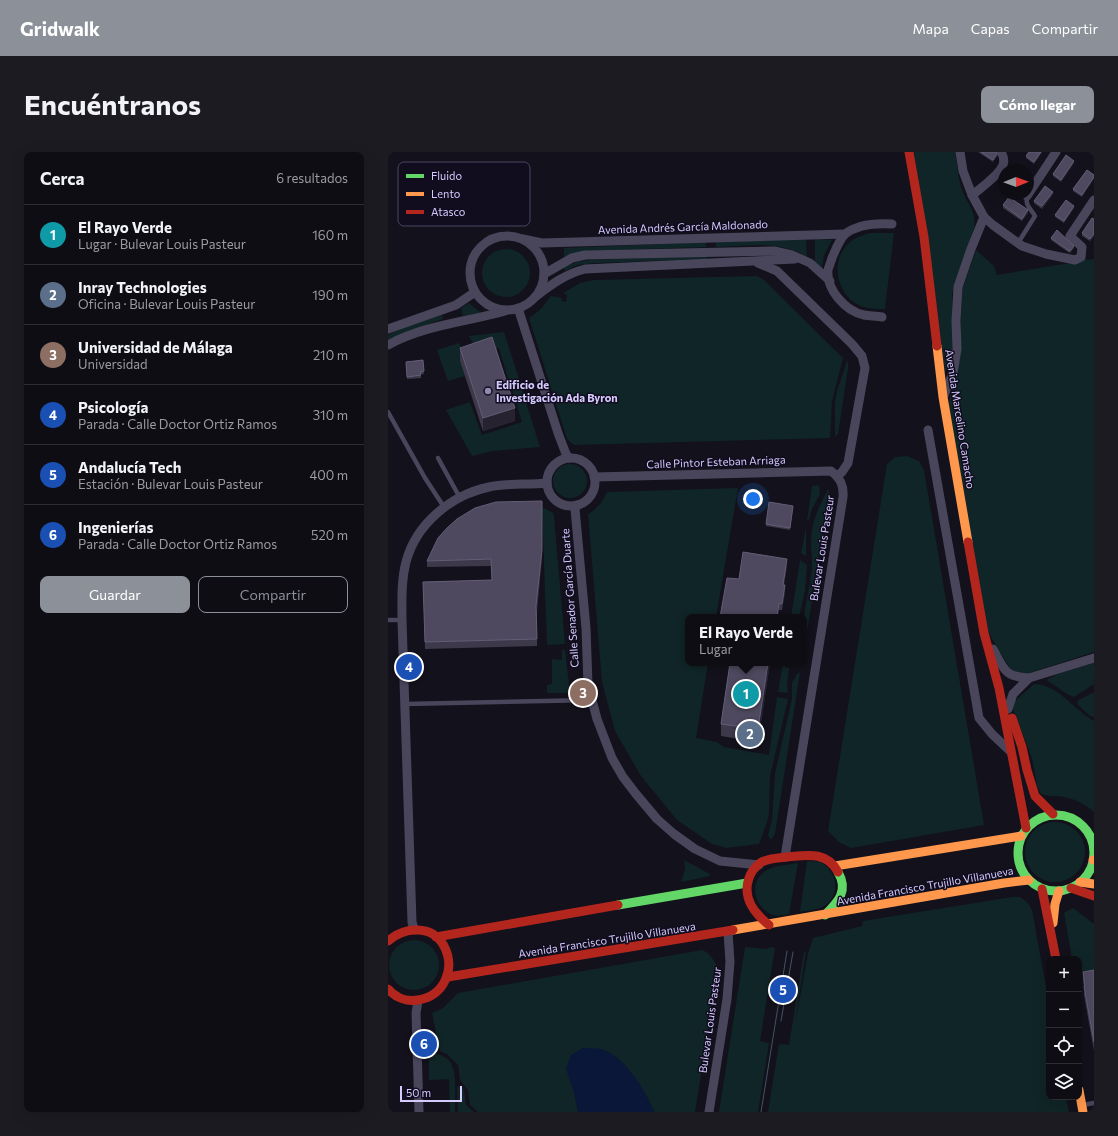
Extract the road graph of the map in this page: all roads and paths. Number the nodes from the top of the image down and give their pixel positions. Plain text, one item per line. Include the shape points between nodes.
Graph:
1 (909, 152) edge
2 (960, 152) edge
3 (1002, 152) edge
4 (1056, 152) edge
5 (1034, 185) edge
6 (972, 195) junction
7 (1027, 200) edge
8 (1094, 200) edge
9 (984, 217) junction
10 (892, 224) dead end
11 (845, 234) junction
12 (523, 239) junction
13 (1018, 243) junction
14 (800, 259) junction
15 (754, 262) junction
16 (544, 274) junction
17 (830, 281) junction
18 (475, 292) junction
19 (535, 297) junction
20 (513, 309) junction
21 (882, 317) dead end
22 (388, 329) edge
23 (388, 345) edge
24 (943, 397) junction
25 (388, 412) edge
26 (928, 430) dead end
27 (438, 458) dead end
28 (569, 458) junction
29 (837, 476) junction
30 (594, 477) junction
31 (547, 483) junction
32 (460, 498) junction
33 (577, 505) junction
34 (444, 507) junction
35 (388, 620) edge
36 (402, 620) junction
37 (984, 633) junction
38 (1094, 658) edge
39 (1029, 678) junction
40 (999, 688) junction
41 (592, 700) junction
42 (405, 704) junction
43 (1008, 709) junction
44 (1010, 751) junction
45 (1053, 814) junction
46 (1024, 832) junction
47 (786, 857) junction
48 (1094, 860) edge
49 (759, 865) junction
50 (835, 866) junction
51 (1029, 880) junction
52 (1080, 882) junction
53 (747, 883) junction
54 (1094, 884) edge
55 (1070, 888) junction
56 (1042, 889) junction
57 (1059, 891) junction
58 (1094, 896) edge
59 (825, 915) junction
60 (770, 924) junction
61 (414, 929) junction
62 (728, 932) junction
63 (436, 937) junction
64 (1052, 939) junction
65 (388, 941) edge
66 (1055, 956) edge
67 (448, 977) junction
68 (389, 991) edge
69 (418, 1001) junction
70 (1094, 1103) edge
71 (1082, 1108) edge
72 (419, 1112) edge
73 (709, 1112) edge

1 - 24 street, Avenida Marcelino Camacho via 926,251
2 - 6 street via 963,171
3 - 6 street via 1002,167
4 - 5 street
6 - 9 street
7 - 13 lane via 1027,206 1036,216
8 - 13 street via 1070,236 1082,247 1081,257 1075,260 1046,254
9 - 13 street
9 - 24 street via 958,287 957,349 953,373
10 - 11 street via 870,224
11 - 12 street, Avenida Andrés García Maldonado via 542,243
11 - 17 street via 835,250 828,270
12 - 16 street via 532,245 538,254
12 - 18 street via 499,236 487,241 478,249 472,260 470,272
14 - 15 street
14 - 16 street via 774,251 585,255 572,258
14 - 17 street
15 - 19 street via 585,269 560,279
15 - 29 street via 777,271 862,356 865,368 848,463
16 - 19 street via 540,290
17 - 21 street via 836,296 847,307 862,315
18 - 20 street via 480,299 496,308
18 - 22 street via 456,305
19 - 20 street
20 - 23 street via 436,327
20 - 28 street
24 - 37 street, Avenida Marcelino Camacho
25 - 34 lane
26 - 44 street via 979,718
27 - 32 lane
28 - 30 street via 575,458 588,465
28 - 31 street via 551,468
29 - 30 street, Calle Pintor Esteban Arriaga via 830,471 823,471
29 - 47 street, Bulevar Louis Pasteur via 841,481 843,497
30 - 33 street via 589,497
31 - 32 street via 490,486
31 - 33 street via 556,501 570,506
32 - 34 street
33 - 41 street, Calle Senador García Duarte via 575,509 586,628 588,685
34 - 36 street via 425,526 407,560 402,588
35 - 36 lane
36 - 42 street
37 - 39 street via 1003,668 1010,675
37 - 40 street, Avenida Marcelino Camacho
38 - 39 street
39 - 43 street via 1013,694
40 - 43 street, Avenida Marcelino Camacho
40 - 44 street, Avenida Marcelino Camacho
41 - 42 lane
41 - 49 street, Calle Senador García Duarte via 612,758 623,777 657,819 696,849 720,861
42 - 61 street
43 - 45 street, Avenida Marcelino Camacho via 1036,796
44 - 46 street, Avenida Marcelino Camacho
45 - 46 street via 1034,821
45 - 48 street via 1064,815 1084,827 1094,848
46 - 50 street
46 - 51 street via 1018,847 1018,859 1021,870
47 - 49 street via 762,862
47 - 50 street via 817,855
48 - 52 street via 1089,872
49 - 53 street
50 - 59 street via 842,879 842,893
51 - 56 street
51 - 59 street, Avenida Francisco Trujillo Villanueva
52 - 54 street
52 - 55 street
53 - 60 street via 748,899 752,907 760,918
53 - 63 street
55 - 57 street
55 - 58 street
56 - 57 street
56 - 64 street
57 - 64 street via 1055,904
59 - 60 street
60 - 62 street, Avenida Francisco Trujillo Villanueva
61 - 63 street via 426,931
61 - 65 street via 402,931
62 - 67 street, Avenida Francisco Trujillo Villanueva
62 - 73 street, Bulevar Louis Pasteur via 730,962 727,999
63 - 67 street via 444,945 448,955
64 - 66 street
67 - 69 street via 436,993
68 - 69 street via 399,998
69 - 72 street via 416,1013
70 - 71 lane

